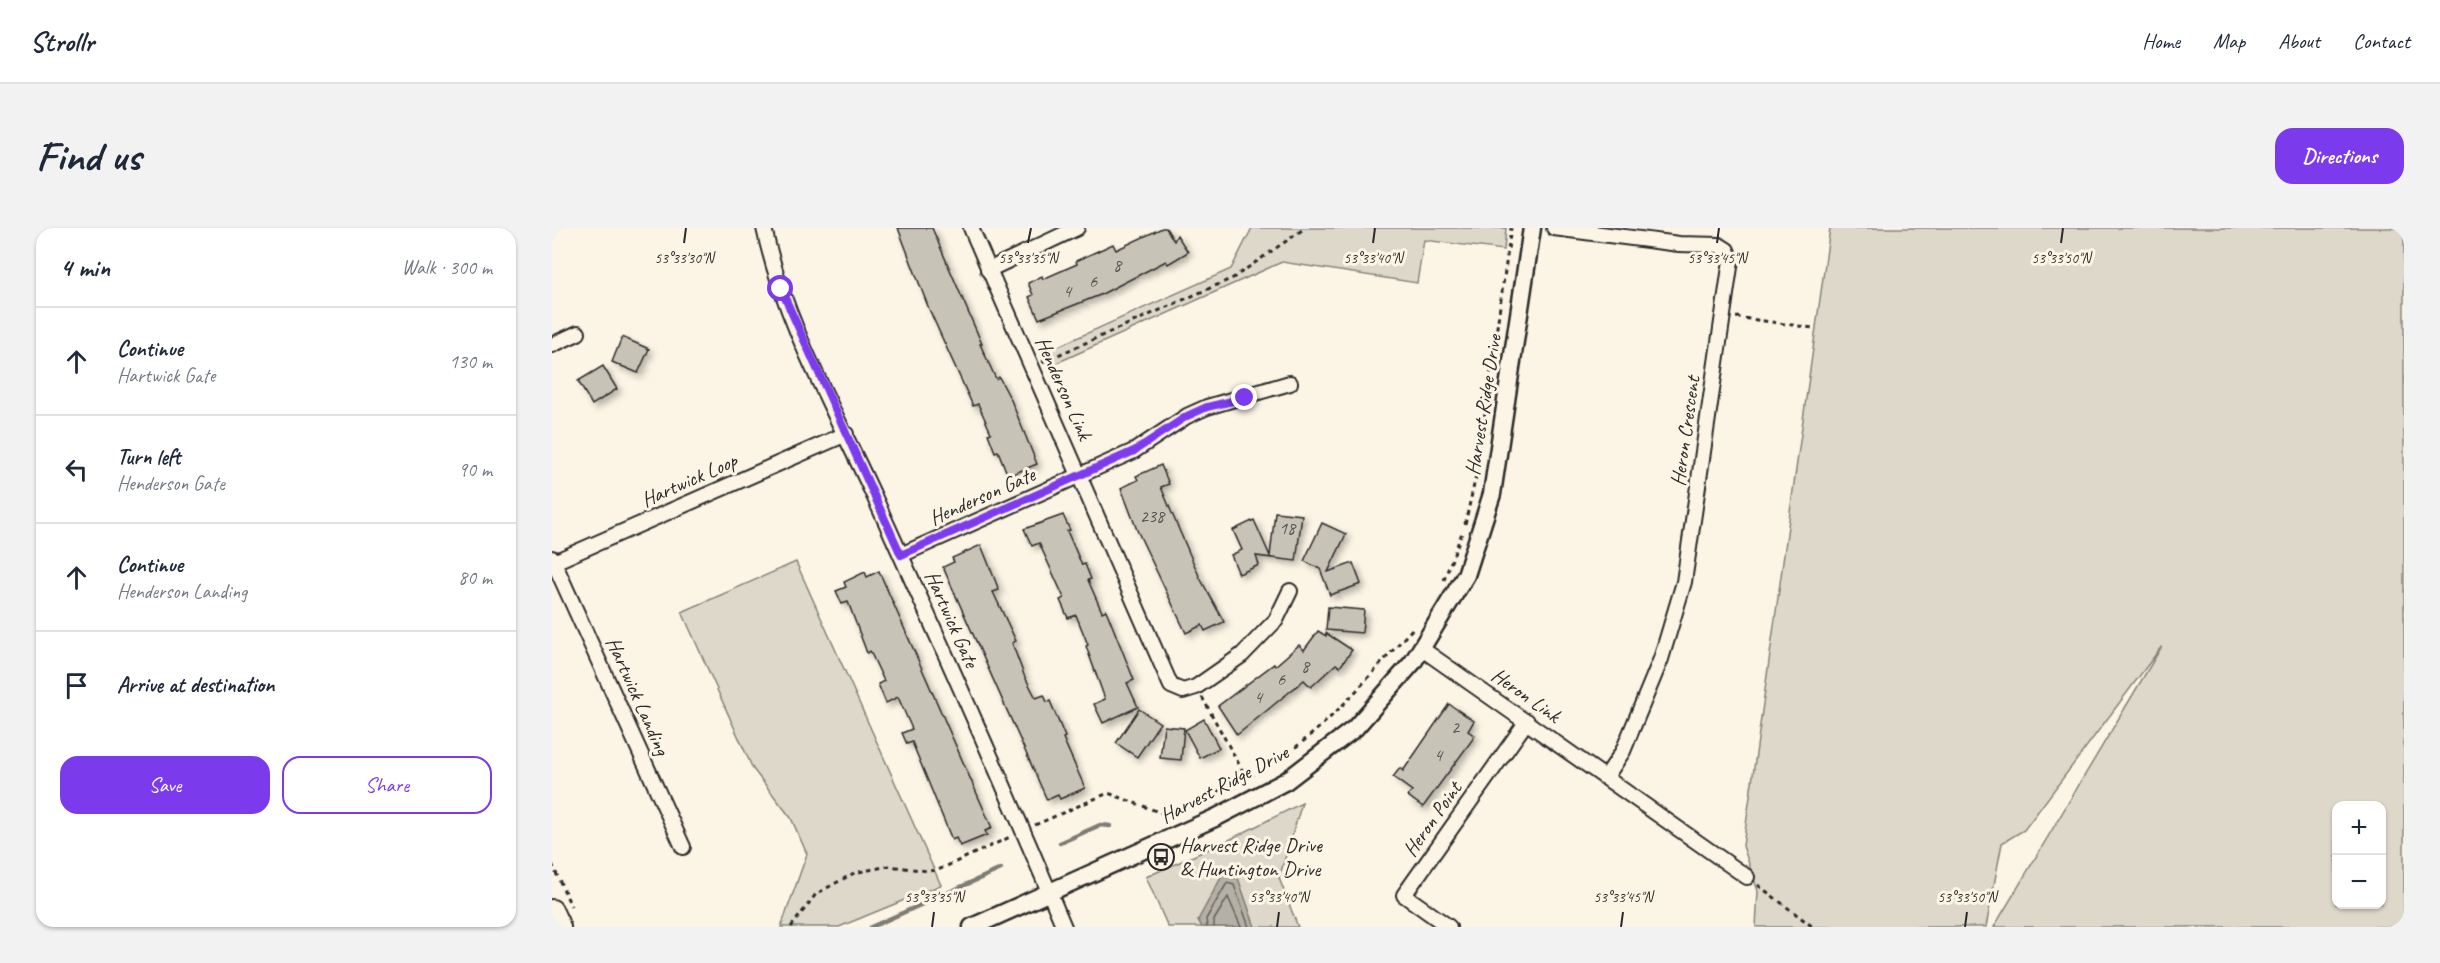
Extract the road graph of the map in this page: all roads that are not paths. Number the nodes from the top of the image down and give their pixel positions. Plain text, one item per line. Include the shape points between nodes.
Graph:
1 (764, 228) edge
2 (971, 228) edge
3 (1077, 228) edge
4 (1532, 228) edge
5 (1554, 228) edge
6 (988, 270) junction
7 (578, 333) dead end
8 (552, 345) edge
9 (1290, 383) dead end
10 (846, 434) junction
11 (1080, 476) junction
12 (901, 555) junction
13 (553, 560) edge
14 (1290, 591) dead end
15 (1422, 649) junction
16 (1527, 721) junction
17 (1606, 777) junction
18 (683, 847) dead end
19 (1748, 877) road end
20 (1050, 893) junction
21 (552, 910) edge
22 (568, 922) edge
23 (972, 927) edge
24 (1064, 927) edge
25 (1449, 927) edge

1 - 10 street, Hartwick Gate via 788,308
2 - 6 street, Henderson Link
3 - 6 street
4 - 15 street, Harvest Ridge Drive via 1492,494 1466,574
5 - 17 street, Heron Crescent via 1679,244 1719,245 1727,250 1731,260 1684,582 1661,659 1623,752
6 - 11 street, Henderson Link
7 - 8 street
9 - 11 street, Henderson Gate via 1207,407 1134,451
10 - 12 street, Hartwick Gate
10 - 13 street, Hartwick Loop
11 - 12 street, Henderson Gate
11 - 14 street, Henderson Link via 1171,686 1189,689 1249,648 1276,620
12 - 20 street, Hartwick Gate
13 - 18 street, Hartwick Landing
15 - 16 street, Heron Link
15 - 20 street, Harvest Ridge Drive via 1356,728 1286,781
16 - 17 street, Heron Link
16 - 25 street, Heron Point via 1404,895
17 - 19 street, Heron Link
20 - 23 street, Harvest Ridge Drive
20 - 24 street, Hartwick Gate
21 - 22 main road

